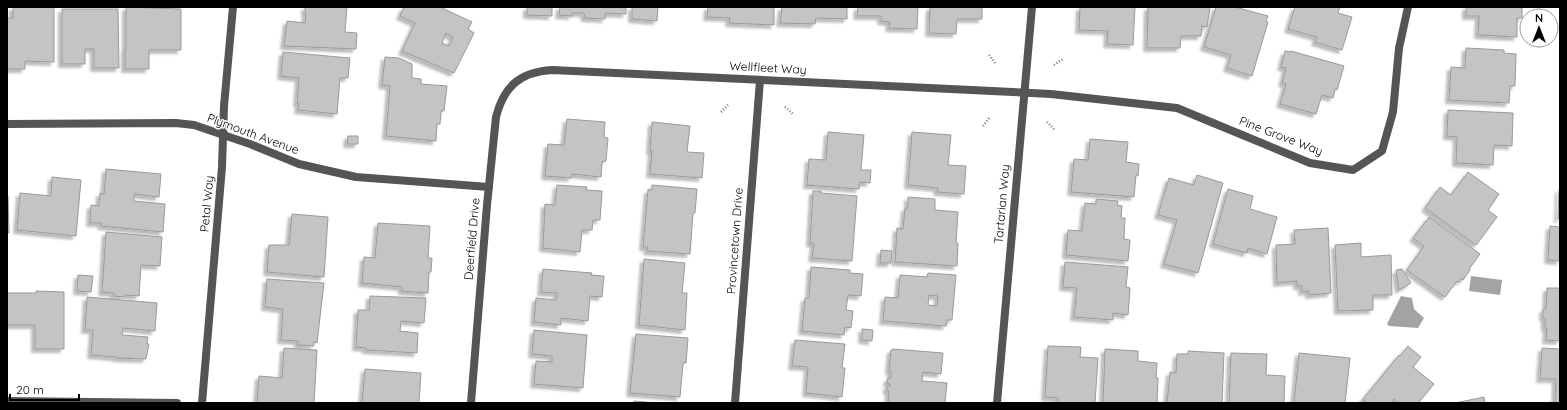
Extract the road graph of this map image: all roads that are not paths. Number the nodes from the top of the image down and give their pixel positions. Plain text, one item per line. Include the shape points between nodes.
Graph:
1 (232, 7) edge
2 (1032, 7) edge
3 (1408, 7) edge
4 (760, 80) junction
5 (514, 82) joint
6 (1024, 93) junction
7 (7, 124) edge
8 (223, 135) junction
9 (489, 187) junction
10 (7, 401) edge
11 (177, 403) edge
12 (202, 403) edge
13 (471, 403) edge
14 (735, 403) edge
15 (997, 403) edge

1 - 8 street, Petal Way
2 - 6 street, Tartarian Way
3 - 6 street, Pine Grove Way via 1399,48 1393,112 1382,151 1353,170 1310,163 1177,108
4 - 5 street, Wellfleet Way via 552,70 526,75
4 - 6 street, Wellfleet Way
4 - 14 street, Provincetown Drive
5 - 9 street, Deerfield Drive via 499,104
6 - 15 street, Tartarian Way
7 - 8 street, Plymouth Avenue via 176,123 194,125
8 - 9 street, Plymouth Avenue via 299,164 356,177
8 - 12 street, Petal Way
9 - 13 street, Deerfield Drive
10 - 11 street

